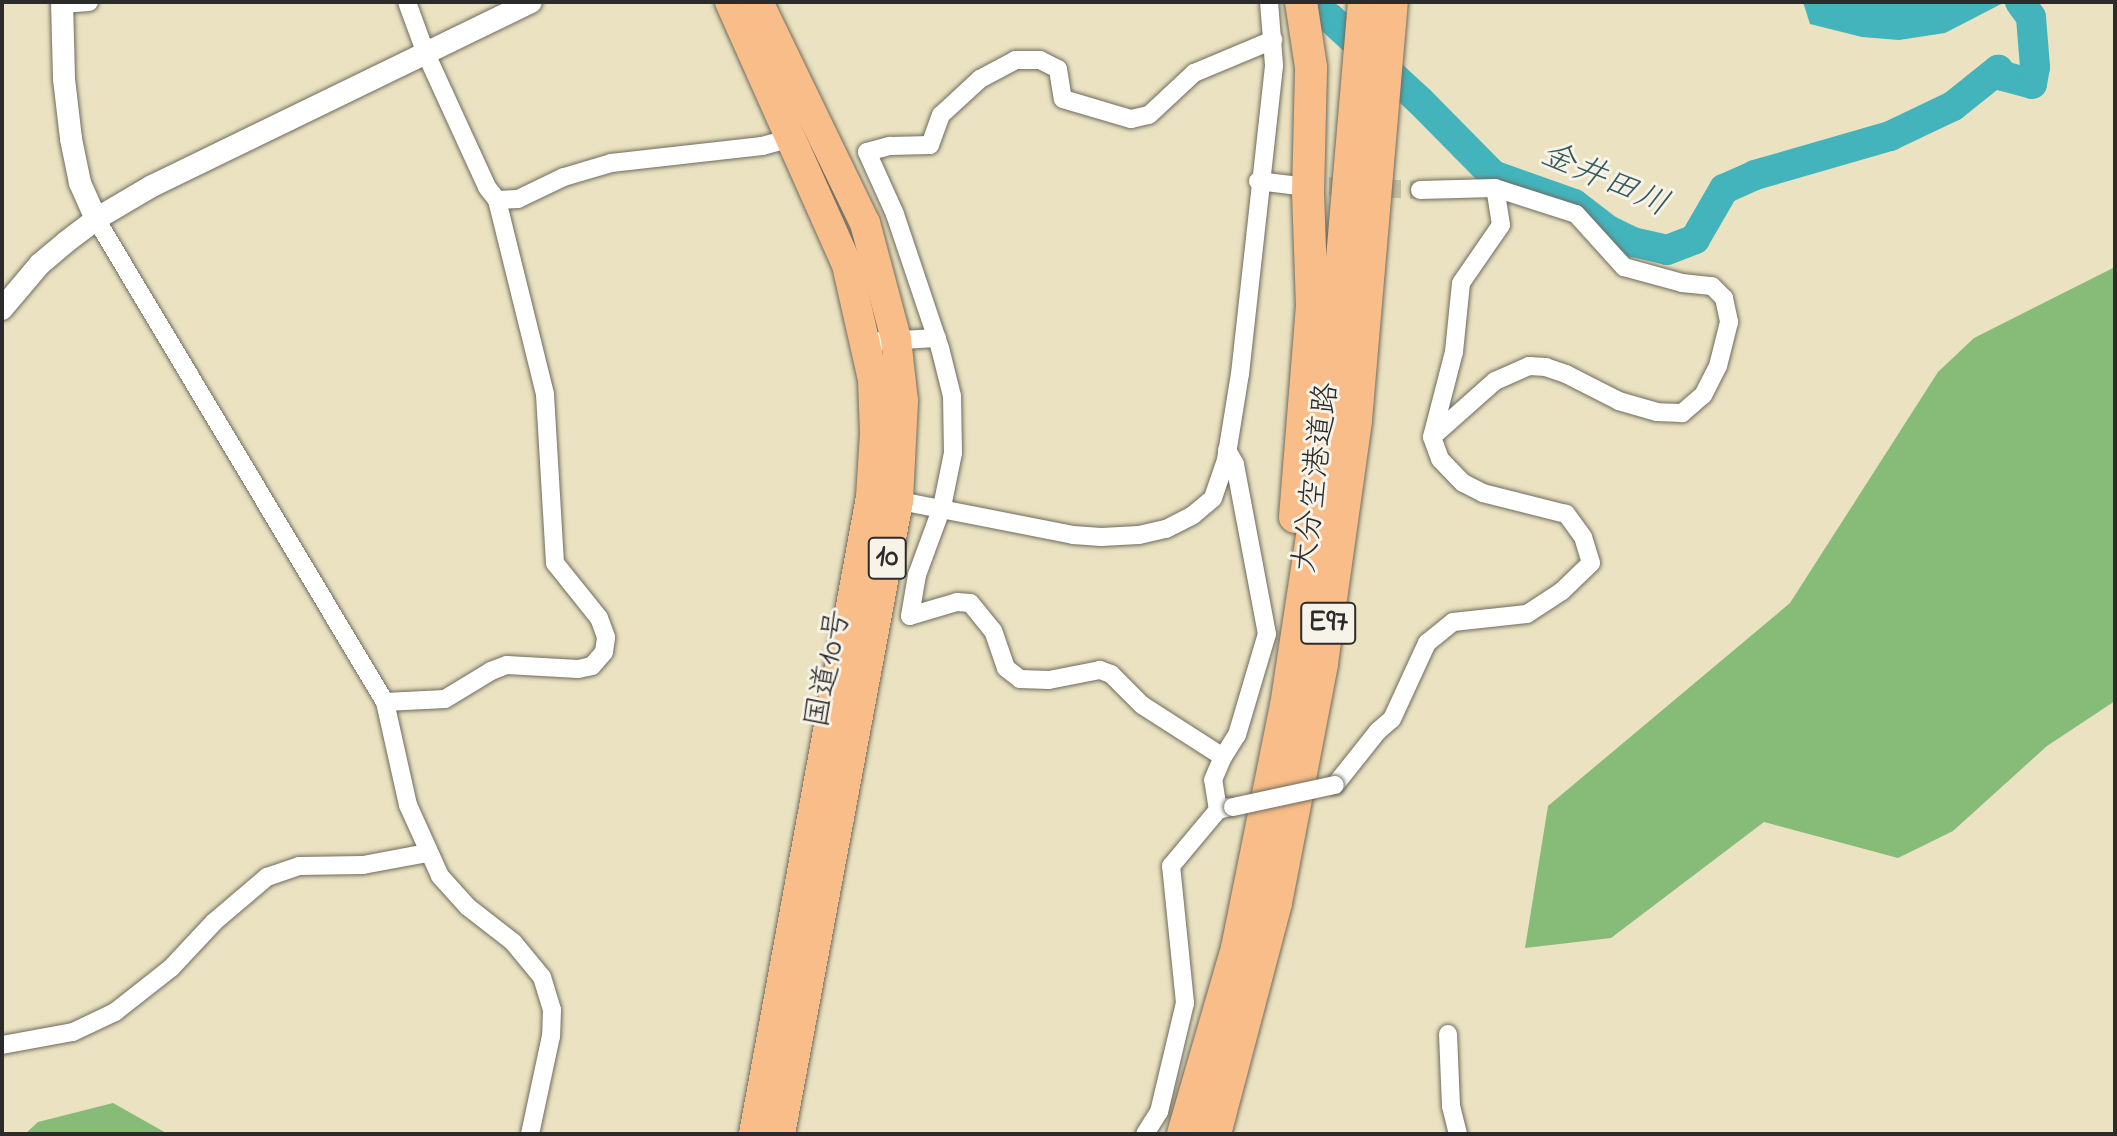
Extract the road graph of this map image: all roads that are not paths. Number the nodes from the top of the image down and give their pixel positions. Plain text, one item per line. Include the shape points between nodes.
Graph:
1 (89, 2) edge
2 (407, 2) edge
3 (531, 2) edge
4 (730, 2) edge
5 (758, 2) edge
6 (1269, 2) edge
7 (62, 3) edge
8 (1381, 7) edge
9 (1304, 15) edge
10 (1273, 40) junction
11 (426, 54) junction
12 (792, 138) junction
13 (1258, 181) junction
14 (1293, 185) tunnel mouth
15 (1495, 188) junction
16 (1420, 190) tunnel mouth
17 (497, 200) junction
18 (96, 219) junction
19 (2, 309) edge
20 (937, 338) junction
21 (896, 339) junction
22 (865, 342) junction
23 (1432, 437) junction
24 (1227, 450) junction
25 (885, 499) junction
26 (942, 507) junction
27 (385, 702) junction
28 (1223, 757) junction
29 (1225, 808) junction
30 (428, 853) junction
31 (1237, 948) junction
32 (1448, 1034) dead end
33 (2, 1045) edge
34 (530, 1134) edge
35 (754, 1134) edge
36 (780, 1134) edge
37 (1145, 1134) edge
38 (1183, 1134) edge
39 (1215, 1134) edge
40 (1458, 1134) edge

1 - 7 street
2 - 11 street
3 - 11 street
4 - 12 highway, 国道10号 / 10
5 - 21 highway, 国道10号 / 10 via 865,223
6 - 10 street
7 - 18 street via 71,139 80,183
8 - 31 highway, 大分空港道路 / E97 via 1359,84 1326,445 1286,706
8 - 39 highway, 大分空港道路 / E97 via 1385,103 1356,420 1322,663 1276,903
9 - 31 highway via 1312,306 1284,627
10 - 13 street
10 - 20 street via 1194,73 1149,115 1131,119 1063,99 1058,69 1040,60 1015,60 980,79 941,115 930,145 867,152 895,214
11 - 17 street
11 - 18 street via 152,186
12 - 17 street via 611,163 518,199
12 - 22 highway, 国道10号 / 10 via 847,265
13 - 14 street
13 - 24 street via 1240,374
15 - 16 street
15 - 23 street via 1501,225 1461,283 1454,352
15 - 23 street via 1576,214 1624,267 1712,286 1724,298 1729,322 1724,345 1703,395 1682,413 1619,401 1566,374 1529,366 1495,381
17 - 27 street via 545,394 555,563 604,627 604,652 592,666 507,665 445,699
18 - 19 street via 40,264
18 - 27 street
20 - 21 street
20 - 26 street via 952,396 953,453
21 - 22 street
21 - 25 highway, 国道10号 / 10 via 903,401
22 - 25 highway, 国道10号 / 10
23 - 29 street, bridge via 1440,459 1463,483 1566,514 1583,537 1591,563 1527,614 1453,622 1427,643 1392,719 1335,785
24 - 26 street via 1213,498 1166,529 1139,535 1073,535
24 - 28 street via 1235,464 1267,634 1237,735
25 - 26 street
25 - 35 highway, 国道10号 / 10
25 - 36 highway, 国道10号 / 10
26 - 28 street via 917,575 910,616 970,603 993,631 1011,674 1033,681 1100,670 1111,674 1142,705
27 - 30 street via 408,805
28 - 29 street via 1213,780
29 - 37 street via 1171,866 1185,1003 1159,1112
30 - 33 street via 363,865 299,866 267,877 171,968 115,1012 73,1032
30 - 34 street via 440,876 468,907 513,942 542,977 552,1010 551,1036
31 - 38 highway, 大分空港道路 / E97
32 - 40 street via 1451,1106

